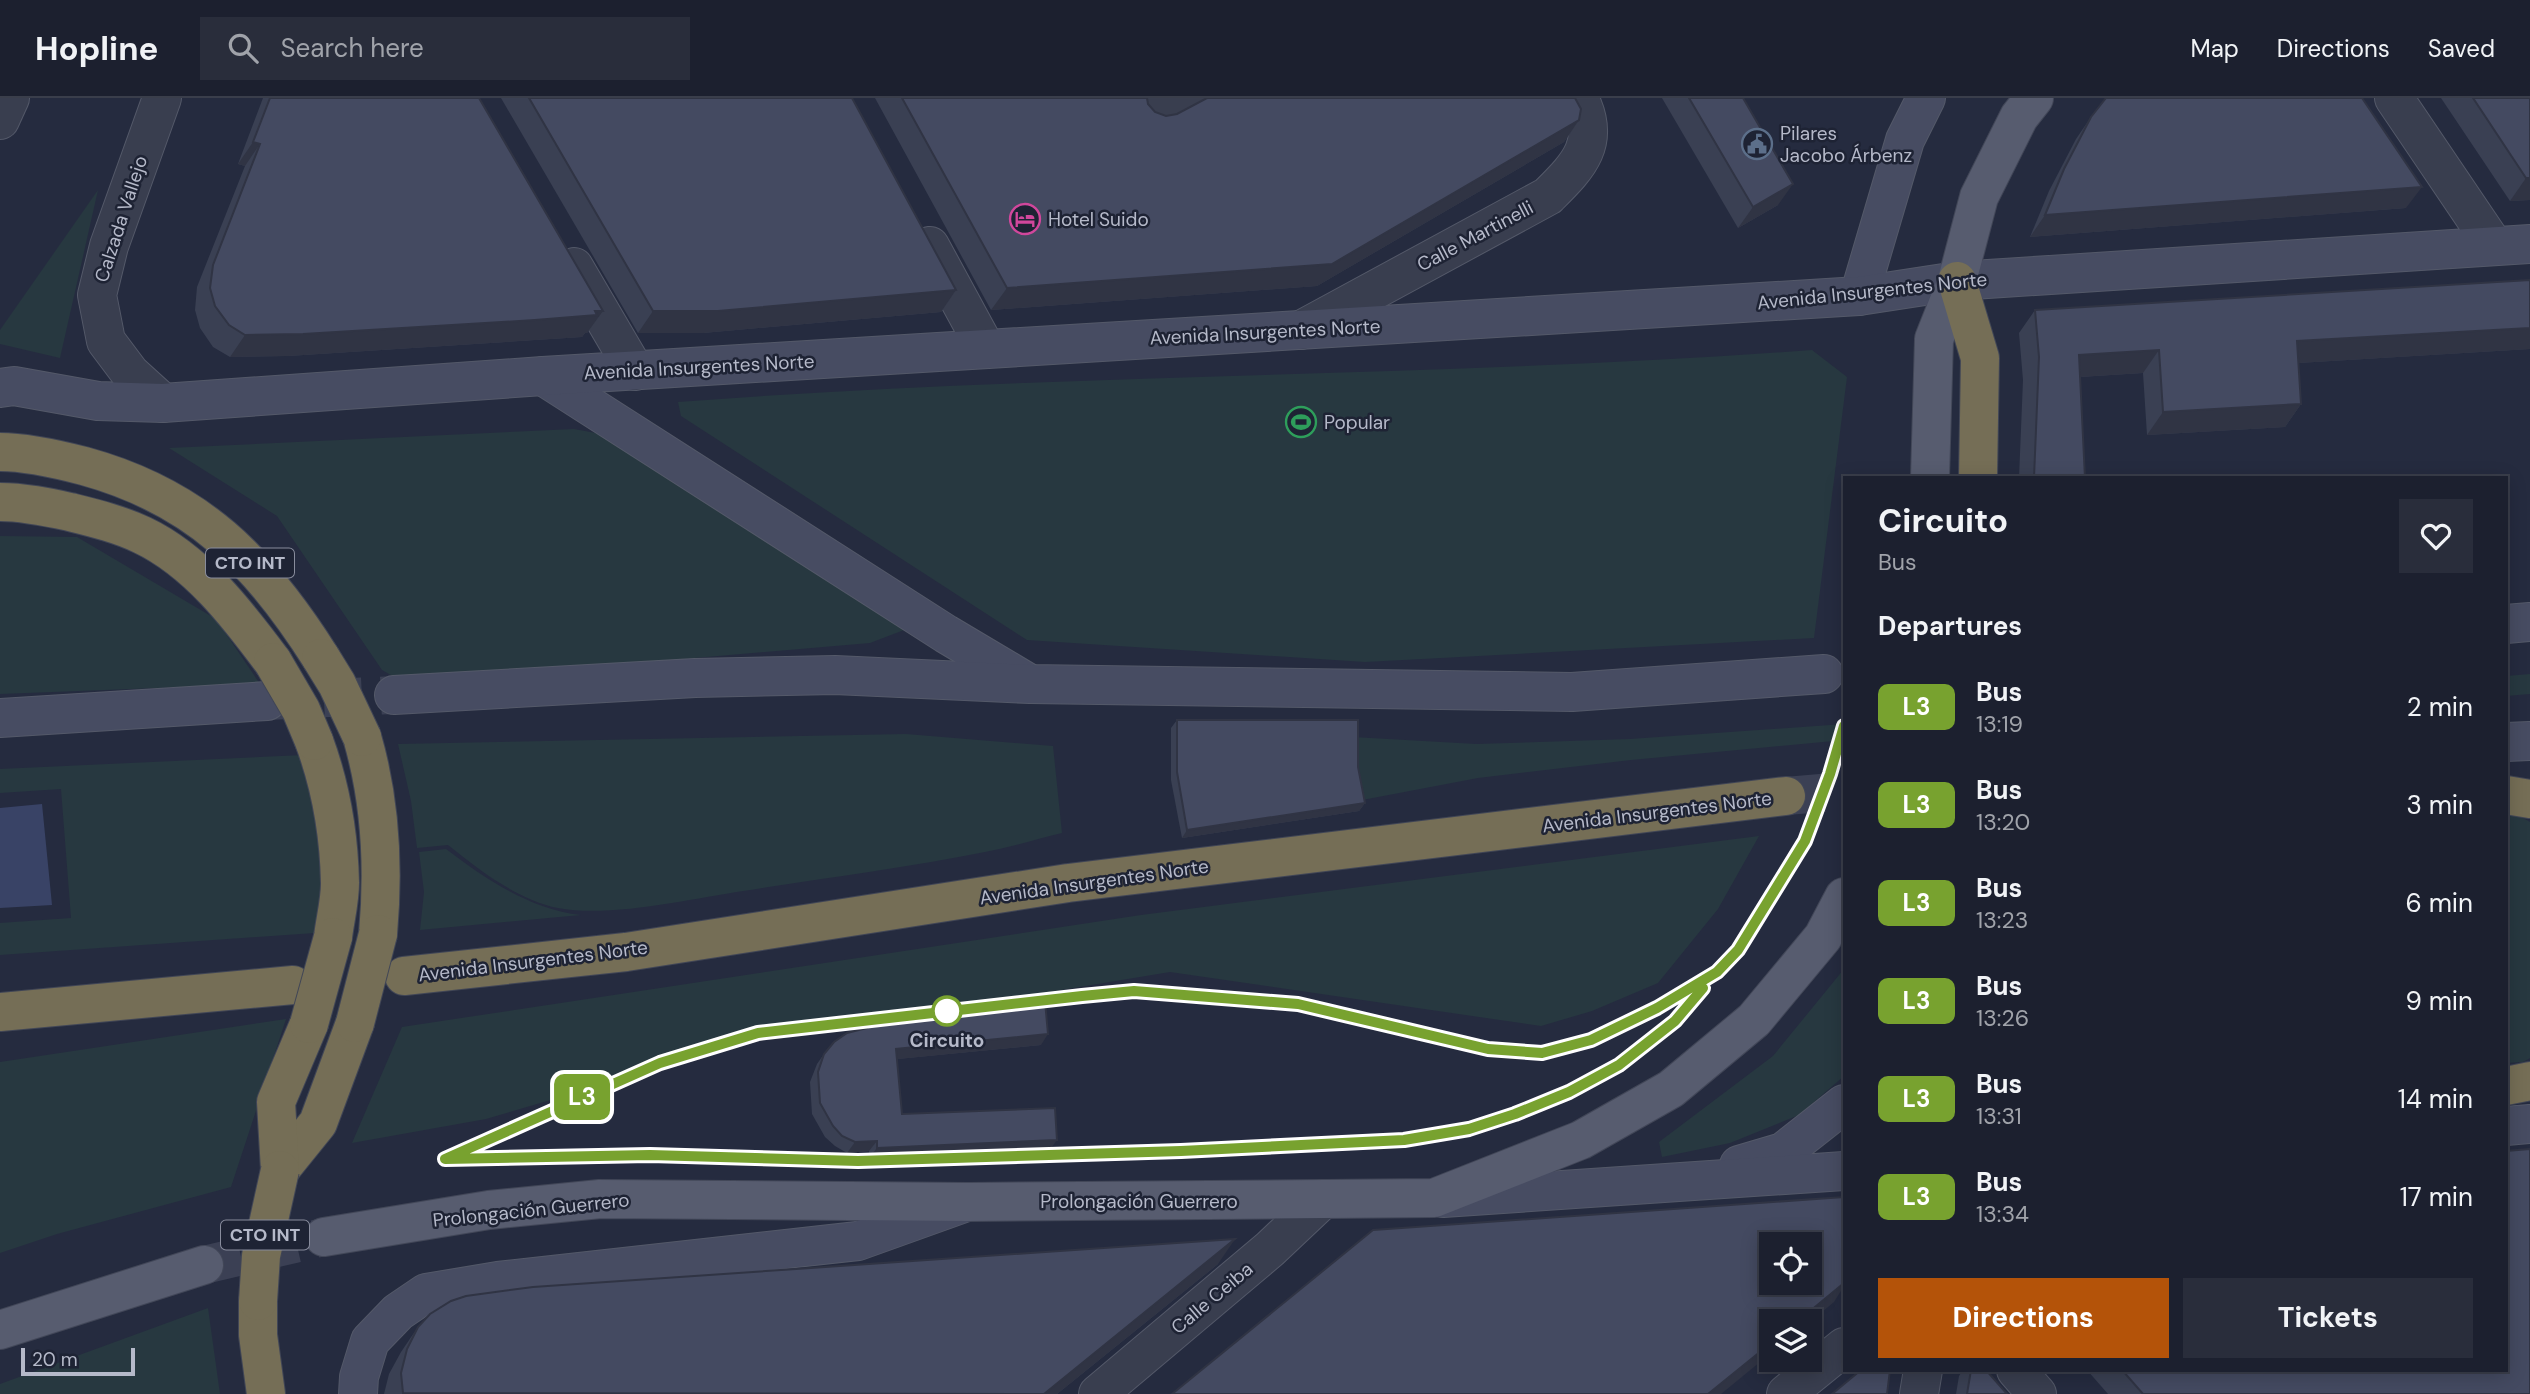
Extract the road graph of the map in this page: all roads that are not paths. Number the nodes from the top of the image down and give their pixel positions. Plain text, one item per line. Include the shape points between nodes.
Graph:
1 (10, 98) edge
2 (162, 98) edge
3 (1186, 98) edge
4 (1579, 98) edge
5 (1927, 98) edge
6 (2034, 98) edge
7 (2394, 98) edge
8 (1152, 117) edge
9 (0, 120) edge
10 (915, 218) edge
11 (559, 240) edge
12 (2512, 245) edge
13 (1956, 281) junction
14 (1859, 296) junction
15 (1301, 330) junction
16 (986, 349) junction
17 (635, 371) junction
18 (543, 376) junction
19 (0, 388) edge
20 (163, 403) junction
21 (0, 452) edge
22 (1930, 476) edge
23 (1978, 476) edge
24 (0, 502) edge
25 (2530, 622) edge
26 (2508, 624) edge
27 (1824, 674) dead end
28 (1030, 684) junction
29 (394, 695) tunnel mouth
30 (267, 701) tunnel mouth
31 (0, 718) edge
32 (2530, 741) edge
33 (2508, 743) edge
34 (2508, 795) edge
35 (1786, 796) tunnel mouth
36 (2530, 799) edge
37 (1843, 899) edge
38 (404, 976) dead end
39 (293, 985) dead end
40 (1, 1012) edge
41 (2530, 1081) edge
42 (2508, 1086) edge
43 (1843, 1105) edge
44 (2530, 1124) edge
45 (2508, 1126) edge
46 (280, 1171) junction
47 (1843, 1171) edge
48 (1684, 1182) junction
49 (1434, 1198) junction
50 (1323, 1199) junction
51 (968, 1202) junction
52 (324, 1237) tunnel mouth
53 (204, 1265) tunnel mouth
54 (0, 1330) edge
55 (1843, 1348) edge
56 (1923, 1372) edge
57 (2018, 1372) edge
58 (266, 1394) edge
59 (358, 1394) edge
60 (1098, 1394) edge
61 (1786, 1394) edge
62 (1919, 1394) edge
63 (2037, 1394) edge

1 - 9 street
2 - 20 street, Calzada Vallejo via 109,246 97,295 106,341
3 - 8 street
4 - 15 street, Calle Martinelli via 1588,140 1578,166 1548,196
5 - 14 main road via 1905,140
6 - 13 main road via 2019,117 1979,197
7 - 12 street
10 - 16 street
11 - 17 street
12 - 13 main road, Avenida Insurgentes Norte
13 - 14 main road, Avenida Insurgentes Norte
13 - 22 main road via 1934,340
13 - 23 highway via 1980,358
14 - 15 main road, Avenida Insurgentes Norte
15 - 16 main road, Avenida Insurgentes Norte
16 - 17 main road, Avenida Insurgentes Norte
17 - 18 main road, Avenida Insurgentes Norte
18 - 20 main road, Avenida Insurgentes Norte
18 - 28 main road
19 - 20 main road, Avenida Insurgentes Norte via 98,401
21 - 46 highway, CTO INT, bridge via 61,460 109,473 156,492 206,522 269,583 300,624 337,684 362,737 373,775 380,830 378,934 355,1023 318,1123
24 - 46 highway, bridge via 99,519 142,535 177,557 215,592 273,662 314,741 328,780 340,886 333,937 309,1024 276,1102
25 - 26 main road
27 - 28 main road via 1572,692
28 - 29 main road via 835,675
30 - 31 main road
32 - 33 main road
34 - 36 highway
35 - 38 highway, Avenida Insurgentes Norte via 1068,883 626,952
37 - 49 main road, Prolongación Guerrero via 1823,937 1754,1020 1671,1089 1581,1140
39 - 40 highway
41 - 42 highway
43 - 48 main road via 1783,1152
44 - 45 main road
46 - 58 highway, CTO INT, bridge via 261,1256 258,1301
47 - 48 main road
48 - 49 main road
49 - 50 main road, Prolongación Guerrero
50 - 51 main road, Prolongación Guerrero
50 - 60 street, Calle Ceiba
51 - 52 main road, Prolongación Guerrero via 600,1199 489,1210
51 - 59 main road via 858,1241 426,1293 398,1312 370,1341
53 - 54 main road
55 - 61 street
56 - 62 street
57 - 63 street

